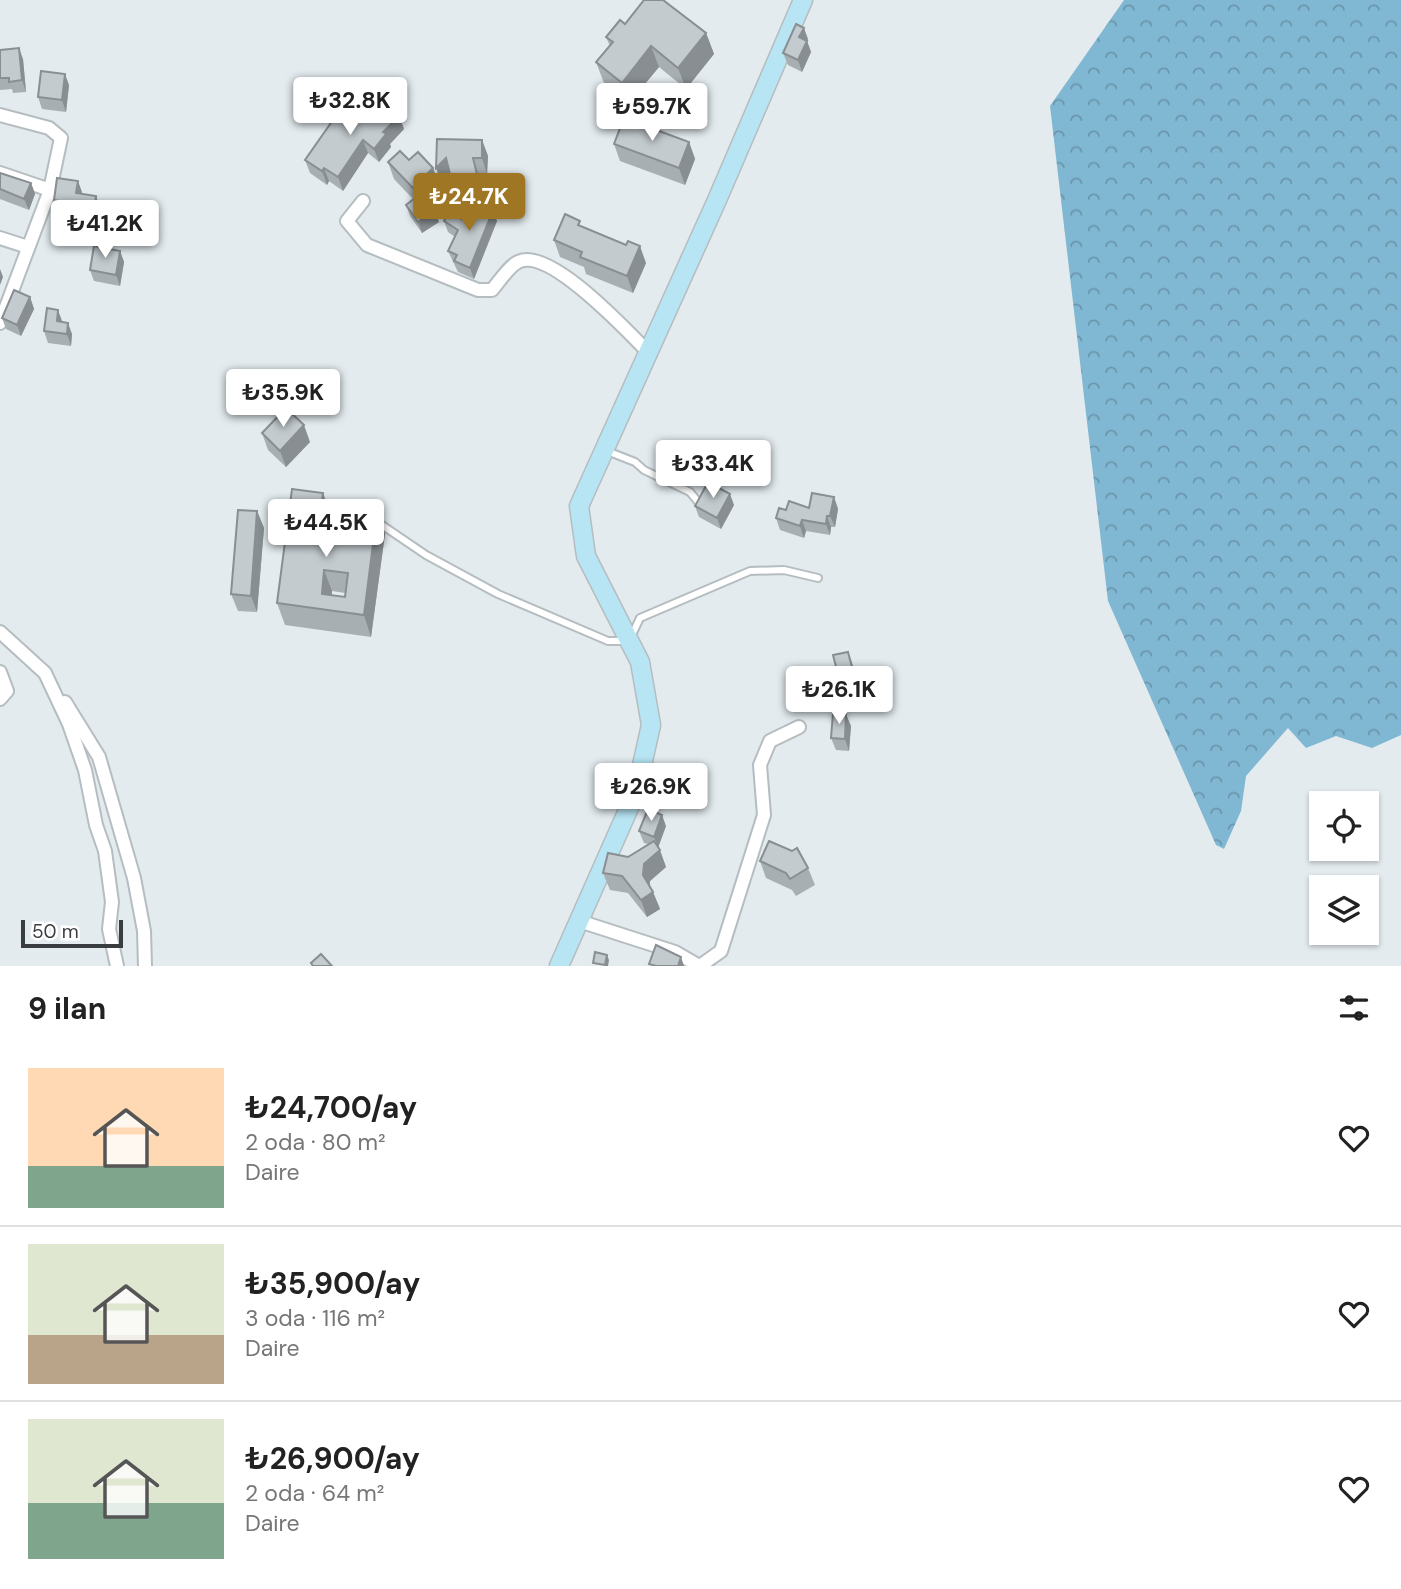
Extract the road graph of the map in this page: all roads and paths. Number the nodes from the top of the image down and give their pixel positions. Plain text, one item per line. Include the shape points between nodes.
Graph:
1 (803, 0) edge
2 (0, 114) edge
3 (0, 173) edge
4 (50, 190) junction
5 (363, 201) dead end
6 (0, 238) edge
7 (28, 247) junction
8 (0, 323) edge
9 (648, 352) junction
10 (605, 450) junction
11 (699, 503) edge
12 (374, 520) edge
13 (818, 579) dead end
14 (0, 632) edge
15 (629, 641) junction
16 (0, 672) edge
17 (45, 673) junction
18 (0, 699) edge
19 (799, 727) dead end
20 (579, 921) junction
21 (117, 966) edge
22 (145, 966) edge
23 (559, 966) edge
24 (700, 966) edge

1 - 9 street
2 - 4 street via 49,128 61,138
3 - 4 street
4 - 7 street
5 - 9 street via 347,220 367,245 478,290 492,290 517,262 533,259 599,301
6 - 7 street
7 - 8 street
9 - 10 street
10 - 11 lane via 690,492
10 - 15 street via 579,506 586,556
12 - 15 lane via 498,594 608,641
13 - 15 lane via 784,570 750,571 640,618
14 - 17 street
15 - 20 street via 640,662 651,725 636,792
16 - 18 street via 7,691
17 - 21 street via 85,770 105,851 112,902 109,929
17 - 22 street via 99,757 135,878
19 - 24 street via 770,741 760,765 764,815 721,951
20 - 23 street
20 - 24 street via 675,952

